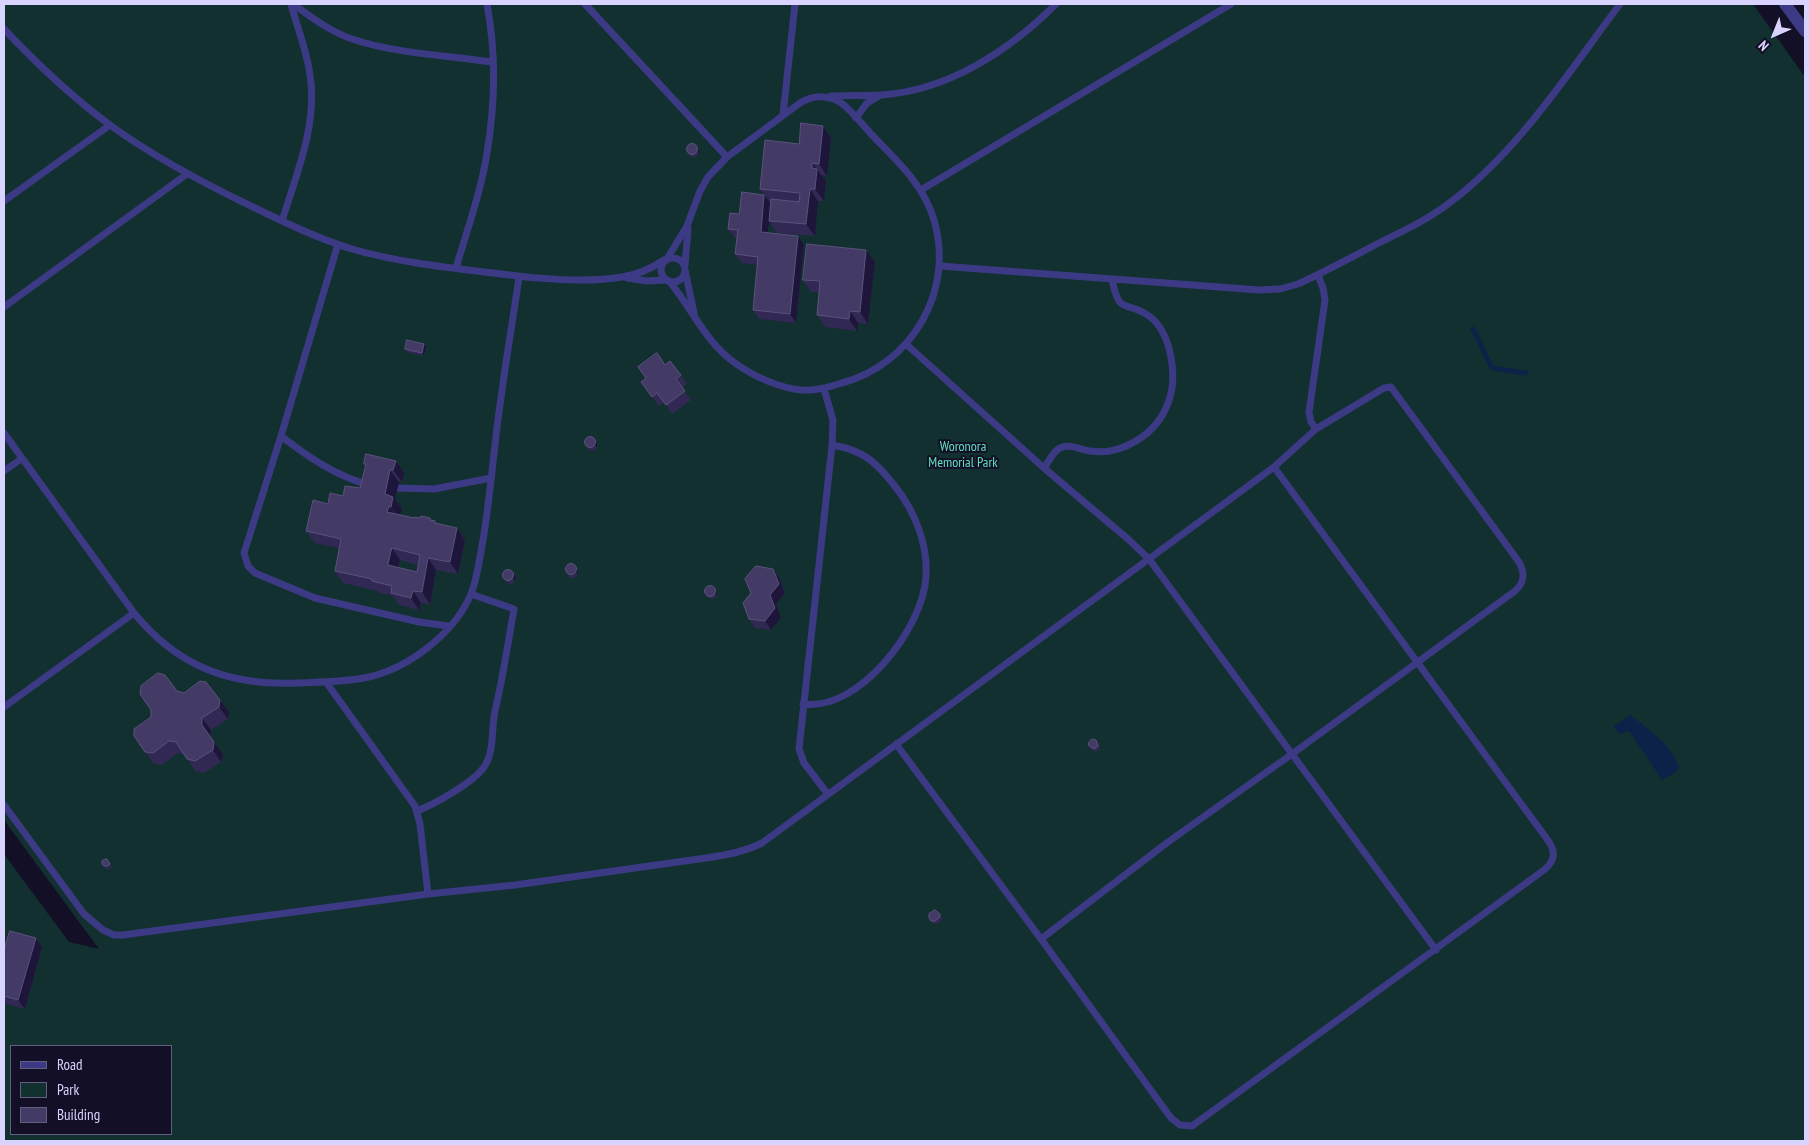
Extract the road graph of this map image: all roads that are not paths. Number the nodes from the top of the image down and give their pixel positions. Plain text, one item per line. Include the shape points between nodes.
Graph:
1 (292, 4) edge
2 (487, 4) edge
3 (585, 4) edge
4 (795, 4) edge
5 (1056, 4) edge
6 (1232, 4) edge
7 (1620, 4) edge
8 (1786, 4) edge
9 (4, 29) edge
10 (1805, 31) edge
11 (492, 62) junction
12 (881, 95) junction
13 (823, 97) junction
14 (783, 115) junction
15 (856, 118) junction
16 (110, 125) junction
17 (727, 157) junction
18 (187, 174) junction
19 (921, 190) junction
20 (4, 201) edge
21 (282, 221) junction
22 (689, 221) junction
23 (338, 244) junction
24 (665, 260) junction
25 (940, 266) junction
26 (456, 268) junction
27 (685, 269) junction
28 (1318, 275) junction
29 (519, 277) junction
30 (622, 277) junction
31 (1112, 280) junction
32 (668, 281) junction
33 (4, 306) edge
34 (696, 321) junction
35 (906, 345) junction
36 (824, 388) junction
37 (1316, 430) junction
38 (4, 433) edge
39 (281, 436) junction
40 (832, 445) junction
41 (21, 459) junction
42 (1274, 467) junction
43 (1044, 468) junction
44 (4, 471) edge
45 (491, 478) junction
46 (372, 486) edge
47 (398, 488) dead end
48 (1149, 559) junction
49 (470, 594) junction
50 (134, 613) junction
51 (449, 626) junction
52 (1418, 661) junction
53 (326, 682) junction
54 (803, 704) junction
55 (4, 707) edge
56 (896, 744) junction
57 (1292, 754) junction
58 (827, 794) junction
59 (4, 805) edge
60 (417, 811) junction
61 (428, 894) junction
62 (1041, 939) junction
63 (1436, 950) junction

1 - 11 lane via 330,28 361,42
1 - 21 lane via 308,62 312,96 306,138
2 - 11 lane
3 - 17 lane
4 - 14 lane
5 - 12 lane via 1019,37 976,66 915,90
6 - 19 lane
7 - 28 lane via 1521,134 1478,180 1423,221
8 - 10 street
9 - 16 lane via 52,78
11 - 26 lane via 493,91 487,153
12 - 13 lane
12 - 15 lane via 868,103
13 - 14 lane via 808,98
13 - 15 lane via 839,101
14 - 17 lane
15 - 19 lane
16 - 18 lane
16 - 20 lane
17 - 22 lane via 704,184
18 - 21 lane
18 - 33 lane
19 - 25 lane via 937,230
21 - 23 lane
22 - 24 lane
22 - 27 lane
23 - 26 lane
23 - 39 lane
24 - 27 lane via 677,258
24 - 30 lane
24 - 32 lane via 660,270
25 - 31 lane
25 - 35 lane via 928,311
26 - 29 lane
27 - 32 lane via 678,280
27 - 34 lane
28 - 31 lane via 1290,286 1259,290
28 - 37 lane via 1325,296 1309,412
29 - 30 lane
29 - 45 lane
30 - 32 lane
31 - 43 lane via 1119,303 1150,317 1163,337 1174,371 1168,403 1152,427 1131,444 1099,452 1062,447
32 - 34 lane
34 - 36 lane via 719,350 749,372 801,390
35 - 36 lane via 886,364 871,372
35 - 43 lane
36 - 40 lane via 832,420
37 - 42 lane
37 - 52 lane via 1384,388 1391,388 1522,569 1523,579 1517,590
38 - 41 lane
39 - 46 lane via 324,466
39 - 51 lane via 244,553 245,562 251,570 315,598
40 - 54 lane
40 - 54 lane via 869,458 903,497 923,541 925,584 908,631 878,669 840,697 822,704
41 - 44 lane
41 - 50 lane
42 - 48 lane
42 - 52 lane
43 - 48 lane
45 - 47 lane via 434,489
45 - 49 lane via 478,568
48 - 56 lane
48 - 57 lane
49 - 51 lane
49 - 60 lane via 514,609 490,753 484,767 473,778 434,804
50 - 53 lane via 166,645 214,673 261,683
50 - 55 lane
51 - 53 lane via 424,650 399,666 365,678
52 - 57 lane
52 - 63 lane via 1547,838 1554,854 1552,863 1544,870
53 - 60 lane
54 - 58 lane via 800,754
56 - 58 lane
56 - 62 lane
57 - 62 lane via 1168,842
57 - 63 lane
58 - 61 lane via 762,843 736,854
59 - 61 lane via 79,909 97,926 114,934
60 - 61 lane
62 - 63 lane via 1171,1118 1177,1124 1188,1126 1202,1120

